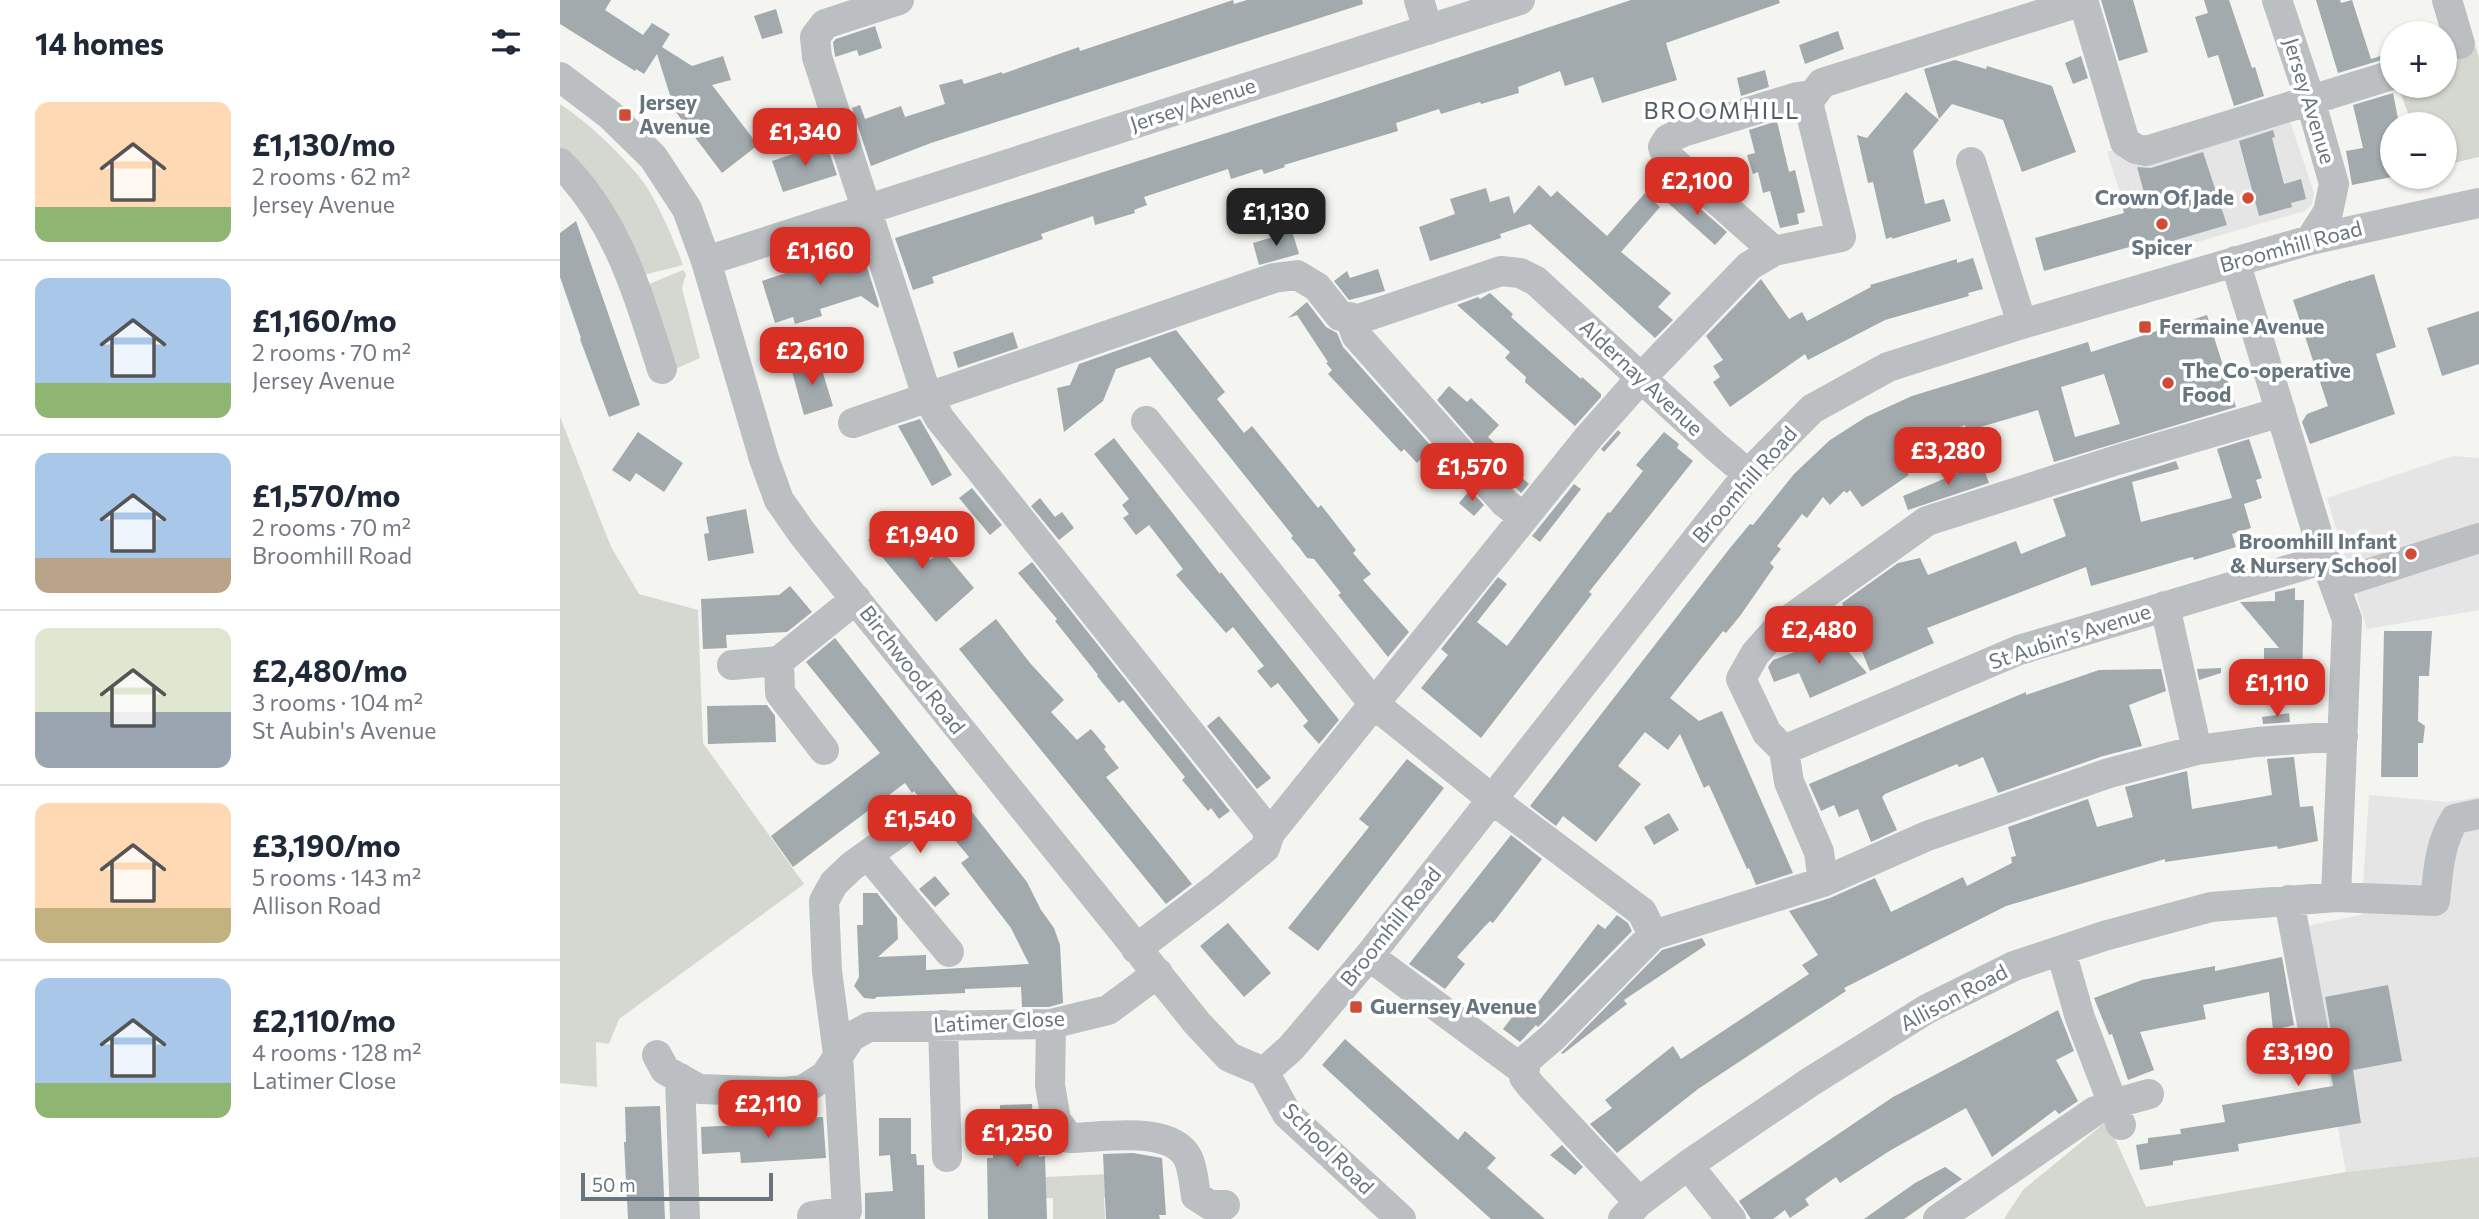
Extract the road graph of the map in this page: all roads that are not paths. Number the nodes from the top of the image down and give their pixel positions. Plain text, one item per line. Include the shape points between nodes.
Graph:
1 (899, 0) edge
2 (1419, 0) edge
3 (1520, 0) edge
4 (2083, 0) edge
5 (2277, 0) edge
6 (2447, 0) edge
7 (1428, 30) junction
8 (2461, 48) edge
9 (560, 77) edge
10 (2380, 79) edge
11 (1812, 95) junction
12 (2310, 99) junction
13 (1970, 162) dead end
14 (560, 163) edge
15 (2479, 203) edge
16 (865, 208) junction
17 (2311, 240) junction
18 (1774, 251) junction
19 (706, 261) junction
20 (2235, 261) junction
21 (1350, 317) junction
22 (2022, 324) junction
23 (662, 369) dead end
24 (1641, 378) junction
25 (927, 396) junction
26 (2281, 412) junction
27 (1146, 421) dead end
28 (853, 423) dead end
29 (1748, 474) junction
30 (1524, 517) junction
31 (2479, 538) edge
32 (2330, 571) junction
33 (856, 599) junction
34 (2165, 606) junction
35 (779, 661) junction
36 (733, 665) dead end
37 (1374, 704) junction
38 (2343, 736) junction
39 (824, 750) dead end
40 (1784, 750) junction
41 (2197, 750) junction
42 (1493, 800) junction
43 (2479, 814) edge
44 (913, 822) dead end
45 (1270, 833) junction
46 (868, 855) junction
47 (1823, 882) junction
48 (2336, 897) junction
49 (2290, 900) junction
50 (1653, 935) junction
51 (1136, 949) junction
52 (2061, 951) junction
53 (949, 952) dead end
54 (1369, 956) junction
55 (1157, 973) junction
56 (1051, 1024) junction
57 (943, 1025) junction
58 (2280, 1045) dead end
59 (838, 1054) junction
60 (657, 1055) dead end
61 (1523, 1070) junction
62 (1264, 1072) junction
63 (680, 1078) junction
64 (2149, 1094) dead end
65 (2110, 1114) junction
66 (947, 1157) dead end
67 (1688, 1165) junction
68 (1225, 1205) dead end
69 (1631, 1210) edge
70 (812, 1216) dead end
71 (684, 1219) edge
72 (1401, 1219) edge
73 (1731, 1219) edge
74 (1938, 1219) edge

1 - 16 street via 825,24 815,37 817,57
2 - 7 street
3 - 7 street, Jersey Avenue
4 - 11 street via 1822,83
4 - 12 street via 2125,142 2136,149 2146,150
5 - 12 street, Jersey Avenue
6 - 8 street
7 - 16 street, Jersey Avenue
9 - 19 street, Birchwood Road via 610,115 653,157 687,209
10 - 12 street
11 - 18 street via 1808,102 1841,237
11 - 18 street via 1683,132 1663,147 1665,156
12 - 17 street, Jersey Avenue via 2334,184 2329,212
13 - 22 street
14 - 23 street via 589,194 612,231
15 - 17 street, Broomhill Road
16 - 19 street, Jersey Avenue
16 - 25 street
17 - 20 street, Broomhill Road
18 - 24 street via 1749,266
19 - 33 street, Birchwood Road via 779,500
20 - 22 street, Broomhill Road
20 - 26 street
21 - 24 street, Aldernay Avenue via 1381,313 1501,271 1520,273 1536,281
21 - 25 street via 1340,316 1317,287 1297,275 1274,278
21 - 30 street via 1356,335 1505,503
22 - 29 street, Broomhill Road via 1888,367 1812,409
24 - 29 street, Aldernay Avenue
24 - 30 street
25 - 28 street
25 - 45 street via 940,419
26 - 32 street
26 - 40 street via 1927,521 1907,534 1779,627 1755,654 1741,679 1768,733
27 - 37 street
29 - 42 street, Broomhill Road
30 - 37 street
31 - 32 street, St Aubin's Avenue
32 - 34 street, St Aubin's Avenue
32 - 38 street via 2347,619
33 - 35 street
33 - 51 street, Birchwood Road
34 - 40 street, St Aubin's Avenue via 2019,650
34 - 41 street
35 - 36 street
35 - 39 street via 780,694
37 - 42 street
37 - 45 street
38 - 41 street
38 - 48 street
40 - 47 street via 1789,782 1819,852
41 - 47 street via 2109,773 1927,836
42 - 50 street via 1642,912
42 - 54 street, Broomhill Road
43 - 48 street, Allison Road via 2455,819 2449,827 2439,858 2435,901
44 - 46 street
45 - 51 street via 1265,848
46 - 53 street
46 - 59 street via 834,883 824,901
47 - 50 street
48 - 49 street, Allison Road
49 - 52 street, Allison Road via 2211,907
49 - 58 street via 2315,1040
50 - 61 street via 1526,1060
51 - 55 street, Birchwood Road
52 - 65 street
52 - 67 street, Allison Road via 2014,966 1927,1009
54 - 61 street
54 - 62 street, Broomhill Road via 1292,1048
55 - 56 street, Latimer Close via 1108,1010
55 - 62 street, Birchwood Road via 1229,1057
56 - 57 street, Latimer Close
56 - 68 street via 1050,1085 1056,1120 1069,1138 1149,1135 1178,1146 1189,1158 1196,1196 1210,1205
57 - 59 street, Latimer Close via 869,1027 851,1037
57 - 66 street
59 - 63 street, Latimer Close via 825,1076 803,1090 699,1089
59 - 70 street via 847,1211
60 - 63 street, Latimer Close via 665,1070
61 - 69 street
62 - 72 street, School Road via 1287,1114
63 - 71 street
64 - 65 street
65 - 74 street
67 - 69 street, Allison Road
67 - 73 street

